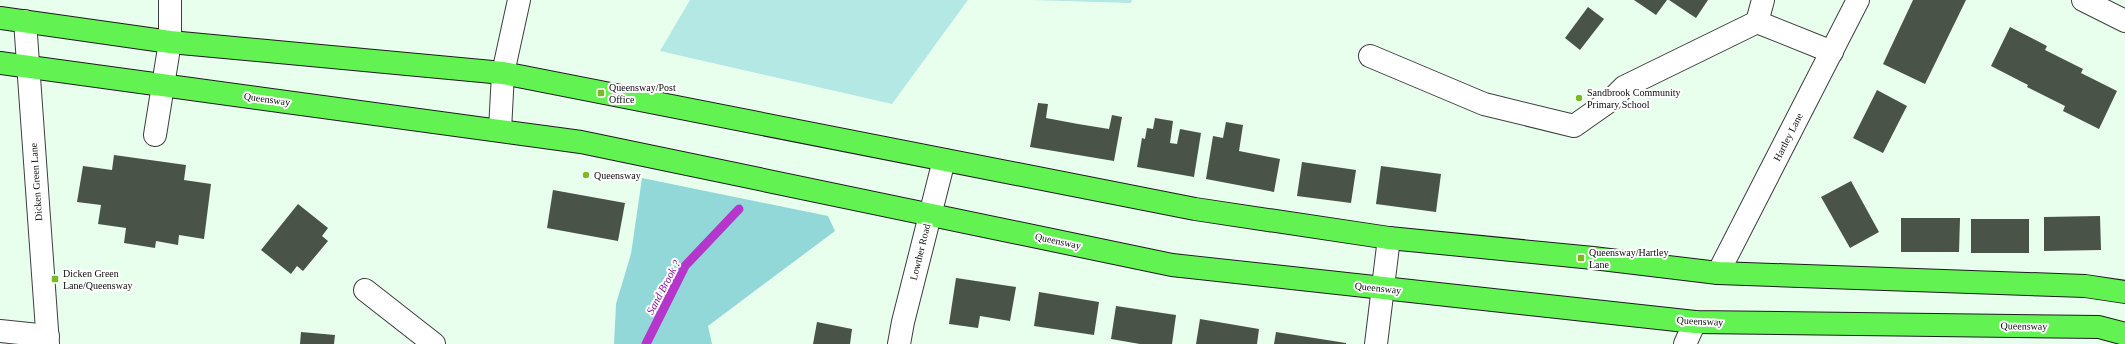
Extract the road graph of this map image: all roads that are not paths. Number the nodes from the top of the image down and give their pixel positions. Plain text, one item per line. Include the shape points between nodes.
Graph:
1 (170, 0) edge
2 (519, 0) edge
3 (1763, 0) edge
4 (1858, 0) edge
5 (2083, 0) edge
6 (0, 18) edge
7 (25, 21) junction
8 (2125, 21) edge
9 (1757, 22) junction
10 (170, 42) junction
11 (1832, 52) junction
12 (1370, 56) dead end
13 (0, 63) edge
14 (27, 66) junction
15 (503, 73) junction
16 (163, 84) junction
17 (500, 130) junction
18 (155, 135) dead end
19 (944, 160) junction
20 (929, 214) junction
21 (1389, 238) junction
22 (1718, 273) junction
23 (1383, 288) junction
24 (365, 290) dead end
25 (2125, 292) edge
26 (1695, 322) junction
27 (0, 332) edge
28 (2125, 334) edge
29 (48, 340) edge
30 (427, 342) edge
31 (899, 344) edge
32 (1376, 344) edge
33 (1685, 344) edge

1 - 10 street
2 - 15 street
3 - 9 street
4 - 11 street, Hartley Lane
5 - 8 street
6 - 7 highway
7 - 10 highway
7 - 14 street, Dicken Green Lane
9 - 11 street
9 - 12 street via 1624,87 1611,100 1574,126 1484,104
10 - 15 highway
10 - 16 street
11 - 22 street, Hartley Lane
13 - 14 highway, Queensway
14 - 16 highway, Queensway
14 - 29 street, Dicken Green Lane
15 - 17 street
15 - 19 highway
16 - 17 highway, Queensway
16 - 18 street
17 - 20 highway, Queensway via 581,142
19 - 20 street, Lowther Road
19 - 21 highway via 1195,209
20 - 23 highway, Queensway via 1172,265
20 - 31 street, Lowther Road via 902,322
21 - 22 highway
21 - 23 street
22 - 25 highway via 2085,286
23 - 26 highway, Queensway
23 - 32 street
24 - 30 street
26 - 28 highway, Queensway via 2099,327
26 - 33 street
27 - 29 street

